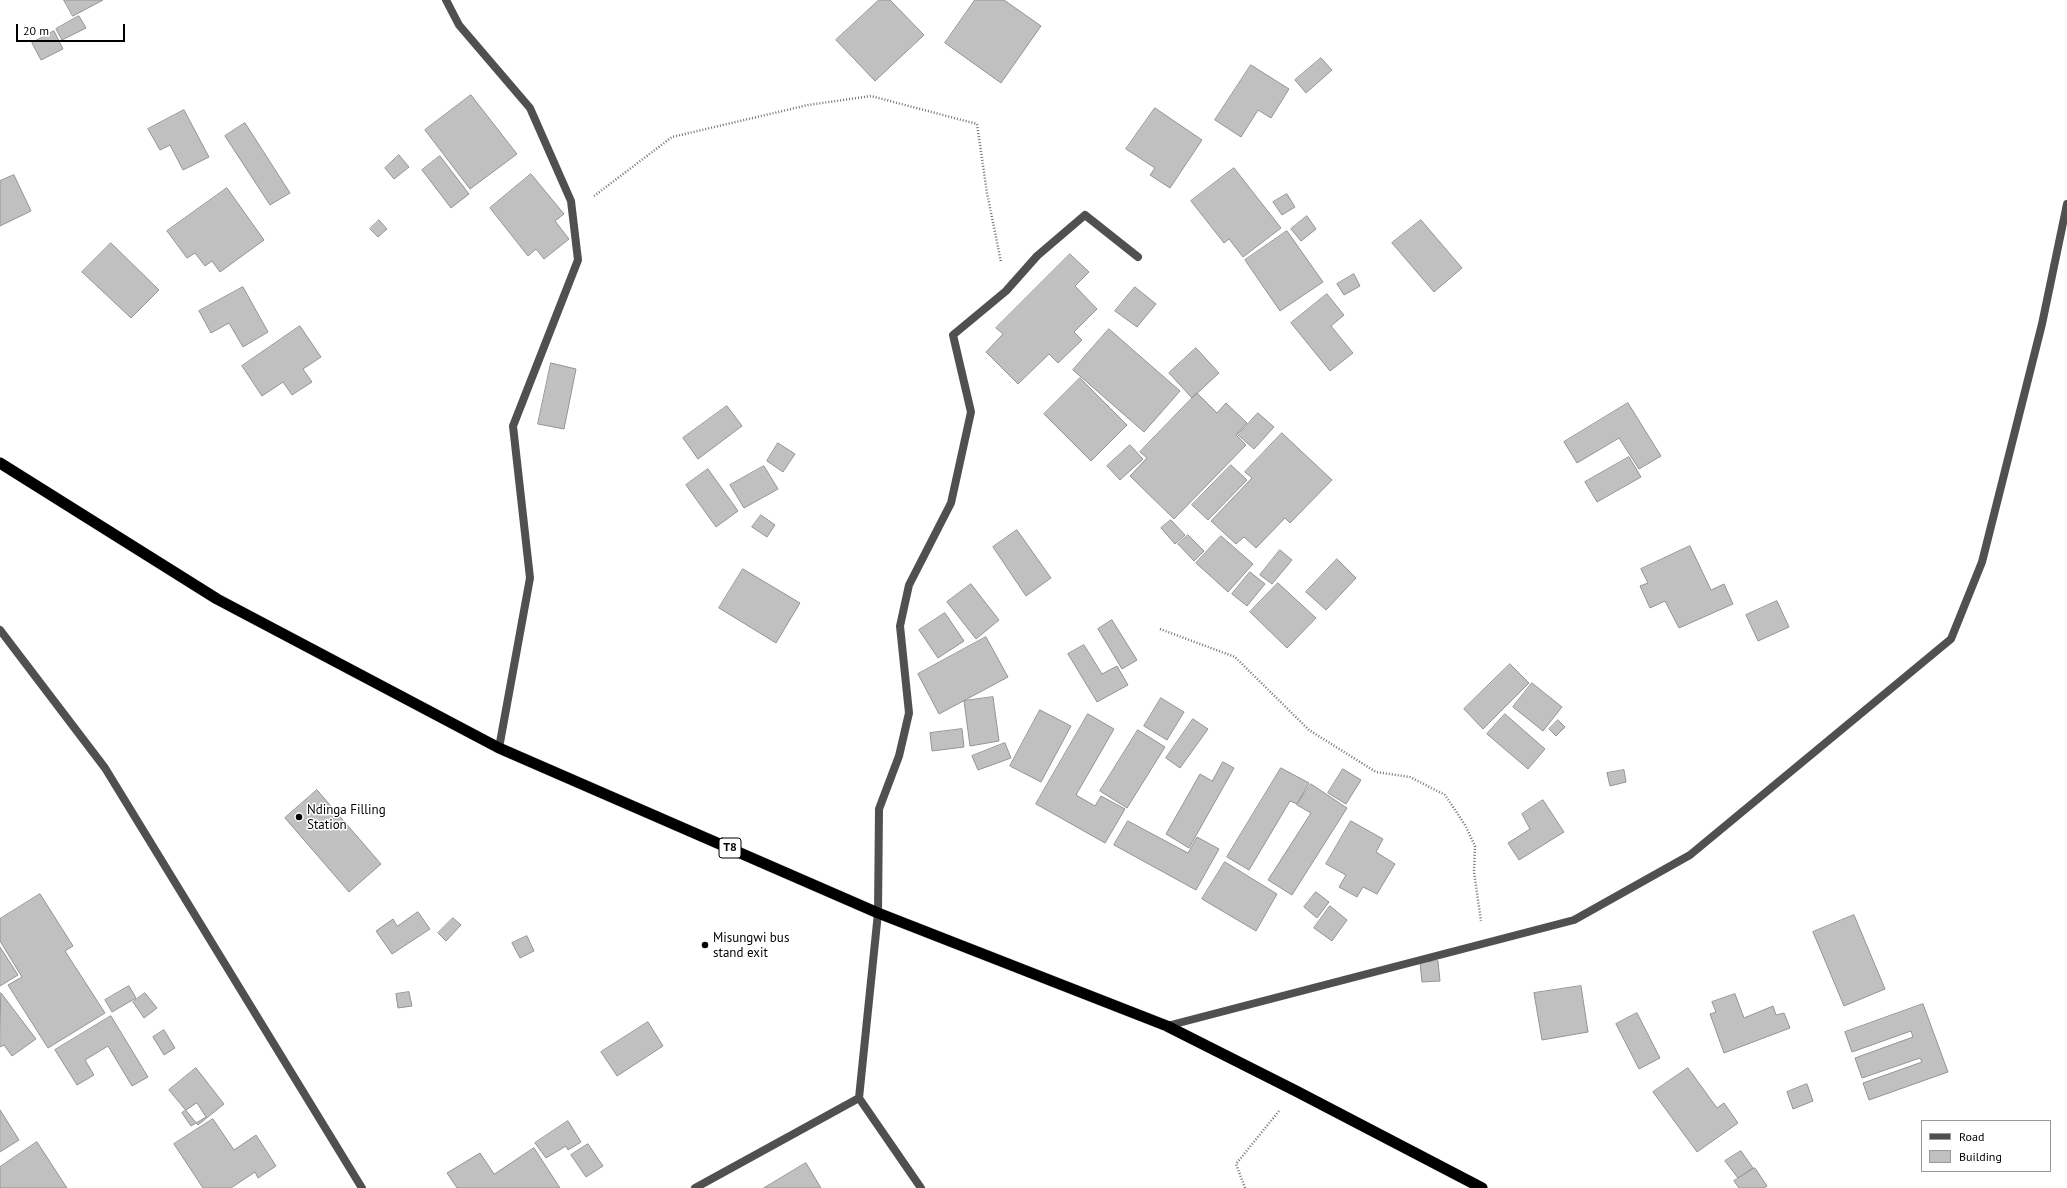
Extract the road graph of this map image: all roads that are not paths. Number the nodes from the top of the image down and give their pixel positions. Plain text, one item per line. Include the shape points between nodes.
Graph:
1 (446, 0) edge
2 (2067, 204) edge
3 (2064, 237) edge
4 (1138, 257) dead end
5 (0, 463) edge
6 (0, 630) edge
7 (499, 748) junction
8 (878, 913) junction
9 (1167, 1026) junction
10 (859, 1098) junction
11 (362, 1188) edge
12 (695, 1188) edge
13 (921, 1188) edge
14 (1482, 1188) edge

1 - 7 street via 459,25 530,108 571,201 578,260 513,426 530,578
2 - 3 street
3 - 9 street via 1982,562 1950,639 1690,855 1574,920
4 - 8 street via 1085,216 1037,256 1006,291 954,335 971,412 951,503 909,585 900,626 909,713 899,756 878,809
5 - 7 highway, T8 via 217,599
6 - 11 street via 105,768
7 - 8 highway, T8
8 - 9 highway, T8
8 - 10 street
9 - 14 highway, T8 via 1296,1090
10 - 12 street
10 - 13 street

